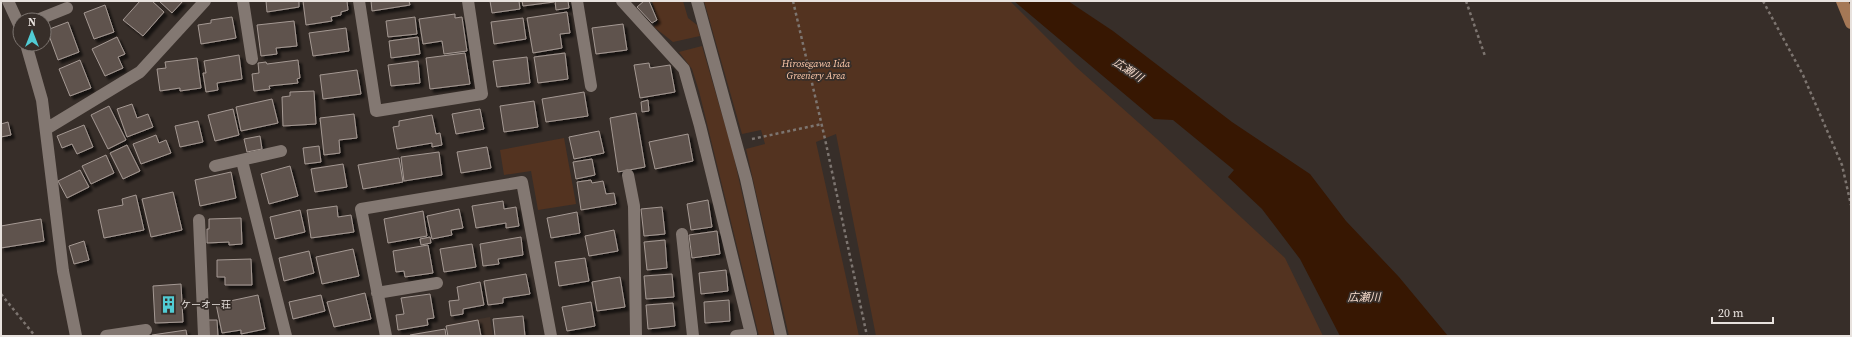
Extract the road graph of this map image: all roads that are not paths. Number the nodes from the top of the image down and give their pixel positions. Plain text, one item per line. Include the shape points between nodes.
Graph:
1 (8, 1) edge
2 (205, 1) edge
3 (243, 1) edge
4 (359, 1) edge
5 (468, 1) edge
6 (577, 1) edge
7 (622, 1) edge
8 (697, 1) edge
9 (1842, 1) edge
10 (67, 8) dead end
11 (13, 12) edge
12 (52, 14) edge
13 (1851, 23) edge
14 (28, 52) edge
15 (252, 59) dead end
16 (591, 86) dead end
17 (46, 129) junction
18 (281, 151) dead end
19 (242, 161) junction
20 (215, 166) dead end
21 (628, 176) dead end
22 (199, 220) dead end
23 (682, 234) dead end
24 (437, 282) dead end
25 (377, 293) junction
26 (146, 330) dead end
27 (751, 335) edge
28 (76, 336) edge
29 (106, 336) edge
30 (204, 336) edge
31 (286, 336) edge
32 (386, 336) edge
33 (552, 336) edge
34 (636, 336) edge
35 (693, 336) edge
36 (736, 336) edge
37 (781, 336) edge

1 - 11 street
2 - 17 street via 140,72
3 - 15 street
4 - 5 street via 376,111 482,94
6 - 16 street
7 - 27 street via 684,69
8 - 37 street via 746,179
9 - 13 street
10 - 12 street
14 - 17 street via 42,100
17 - 28 street via 64,271
18 - 19 street
19 - 20 street
19 - 31 street
21 - 34 street via 634,206
22 - 30 street
23 - 35 street
24 - 25 street
25 - 32 street
25 - 33 street via 361,210 522,182
26 - 29 street
27 - 36 street

